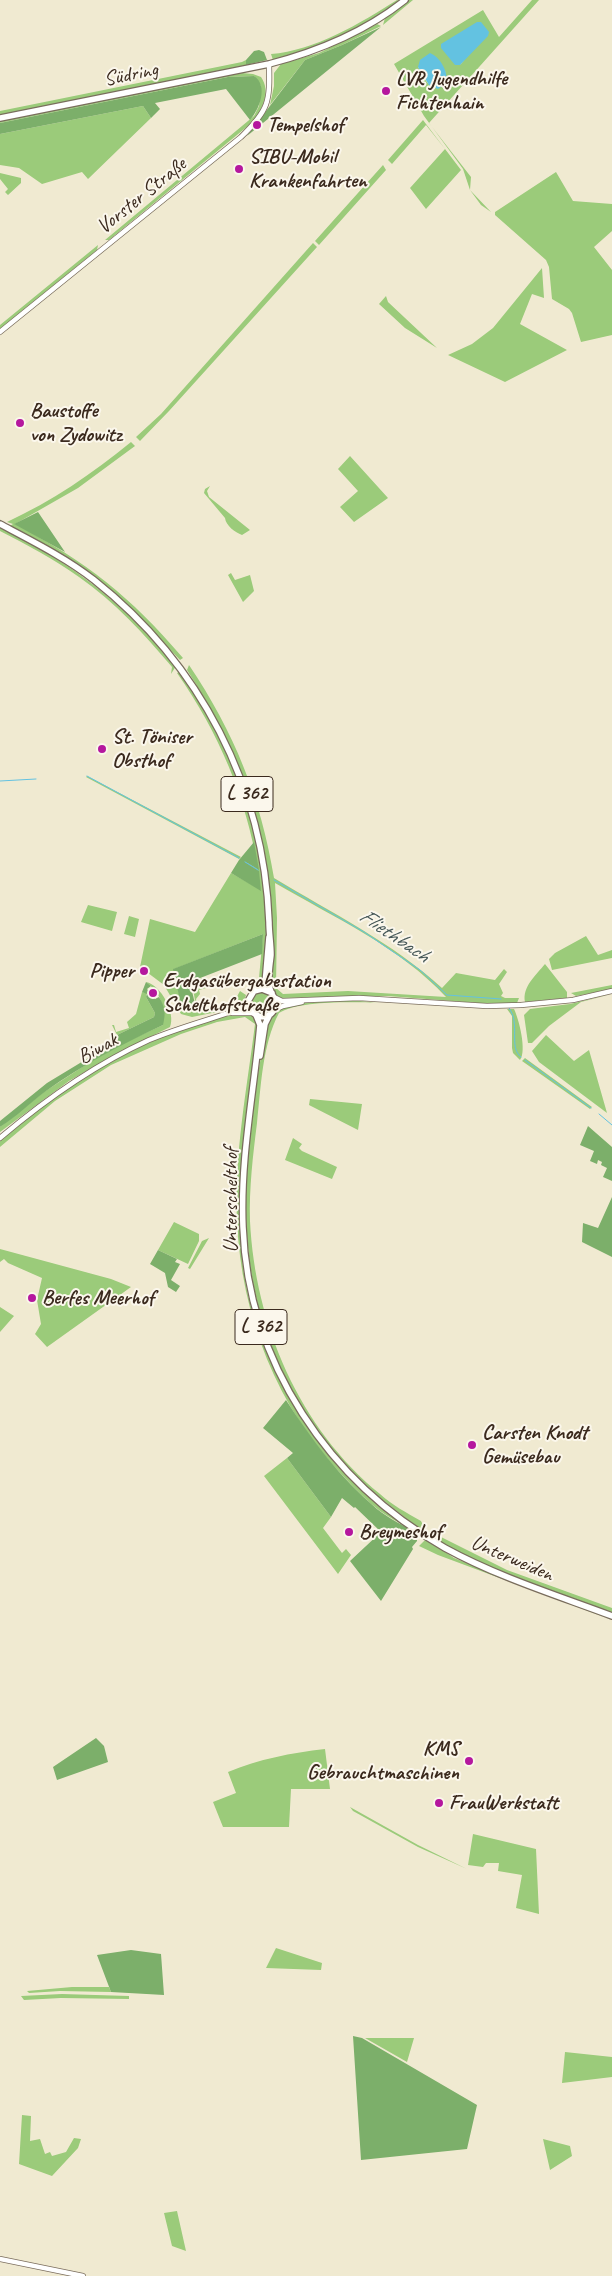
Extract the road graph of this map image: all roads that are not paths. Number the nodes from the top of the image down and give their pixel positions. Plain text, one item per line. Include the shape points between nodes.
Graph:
1 (405, 0) edge
2 (269, 64) junction
3 (0, 118) edge
4 (0, 332) edge
5 (0, 524) edge
6 (269, 935) junction
7 (262, 989) junction
8 (612, 991) edge
9 (273, 995) junction
10 (314, 1000) junction
11 (248, 1003) junction
12 (271, 1013) junction
13 (226, 1014) junction
14 (254, 1014) junction
15 (252, 1094) junction
16 (0, 1138) edge
17 (358, 1484) joint
18 (612, 1616) edge
19 (0, 2259) edge
20 (83, 2276) edge

1 - 2 main road, Südring via 380,19 341,40
2 - 3 main road, Südring
2 - 4 street, Vorster Straße via 267,104 256,123
5 - 6 main road, L 362 via 70,563 109,593 151,632 196,690 230,752 251,807 264,867
6 - 7 main road, L 362
6 - 9 main road, L 362 via 269,987
7 - 9 main road
7 - 11 main road via 251,994
8 - 10 street via 573,1000 521,1006 402,999
9 - 10 street via 282,1001
9 - 12 main road via 276,1004
10 - 12 street via 284,1006
11 - 13 street, Biwak
11 - 14 main road
12 - 14 main road via 263,1017
12 - 15 main road, Unterschelthof / L 362 via 265,1024
13 - 14 street, Biwak
13 - 16 street, Biwak via 151,1040 97,1067 46,1100
14 - 15 main road, Unterschelthof / L 362 via 260,1025
15 - 17 main road, Unterschelthof / L 362 via 243,1204 244,1238 251,1290 264,1338 293,1399 323,1445
17 - 18 main road, Unterweiden / L 362 via 398,1518 446,1548 509,1577
19 - 20 street

